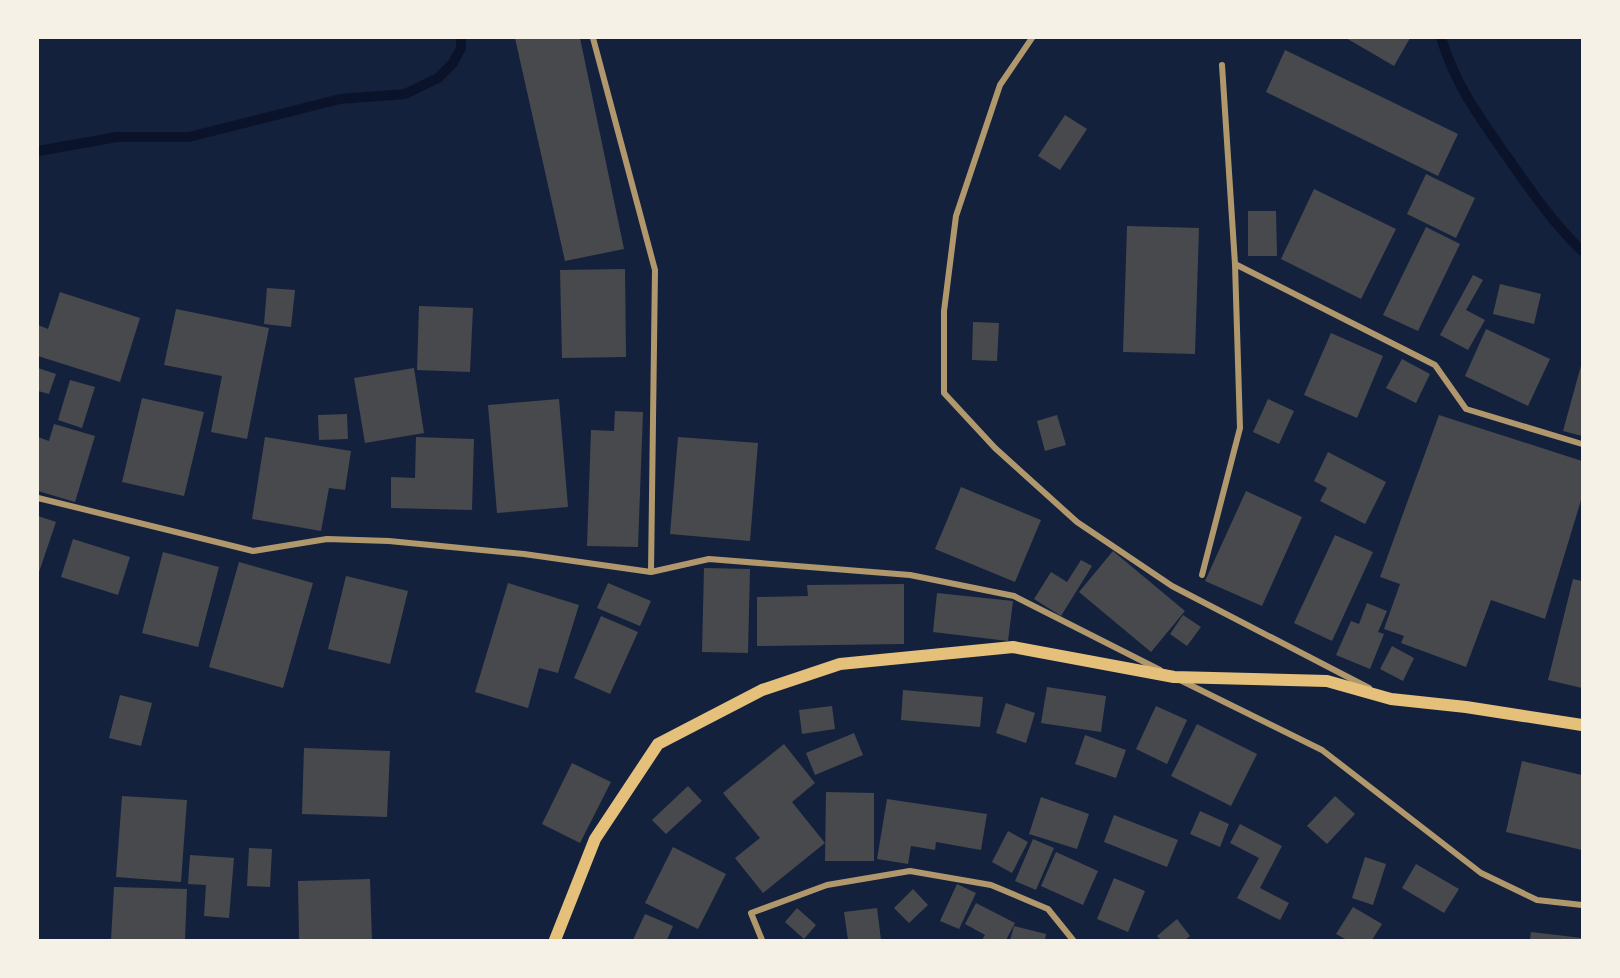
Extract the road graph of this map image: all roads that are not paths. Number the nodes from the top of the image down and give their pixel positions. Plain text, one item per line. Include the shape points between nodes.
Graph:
1 (593, 38) edge
2 (1032, 38) edge
3 (1222, 65) dead end
4 (1235, 264) junction
5 (1582, 444) edge
6 (38, 498) edge
7 (651, 572) junction
8 (1202, 574) dead end
9 (1174, 677) junction
10 (1391, 699) junction
11 (1582, 725) edge
12 (1582, 905) edge
13 (555, 940) edge
14 (762, 940) edge
15 (1073, 940) edge

1 - 7 street via 655,270
2 - 10 street via 1000,85 956,216 944,311 944,393 995,448 1077,522 1172,586
3 - 4 street
4 - 5 street via 1435,365 1466,409
4 - 8 street via 1240,428
6 - 7 street via 253,551 327,539 389,542 524,554
7 - 9 street via 709,559 910,575 1014,596
9 - 10 main road via 1327,681
9 - 12 street via 1322,750 1481,873 1537,900
9 - 13 main road via 1013,647 840,664 762,690 658,744 595,839
10 - 11 main road
14 - 15 street via 751,913 827,885 910,871 991,885 1048,909

